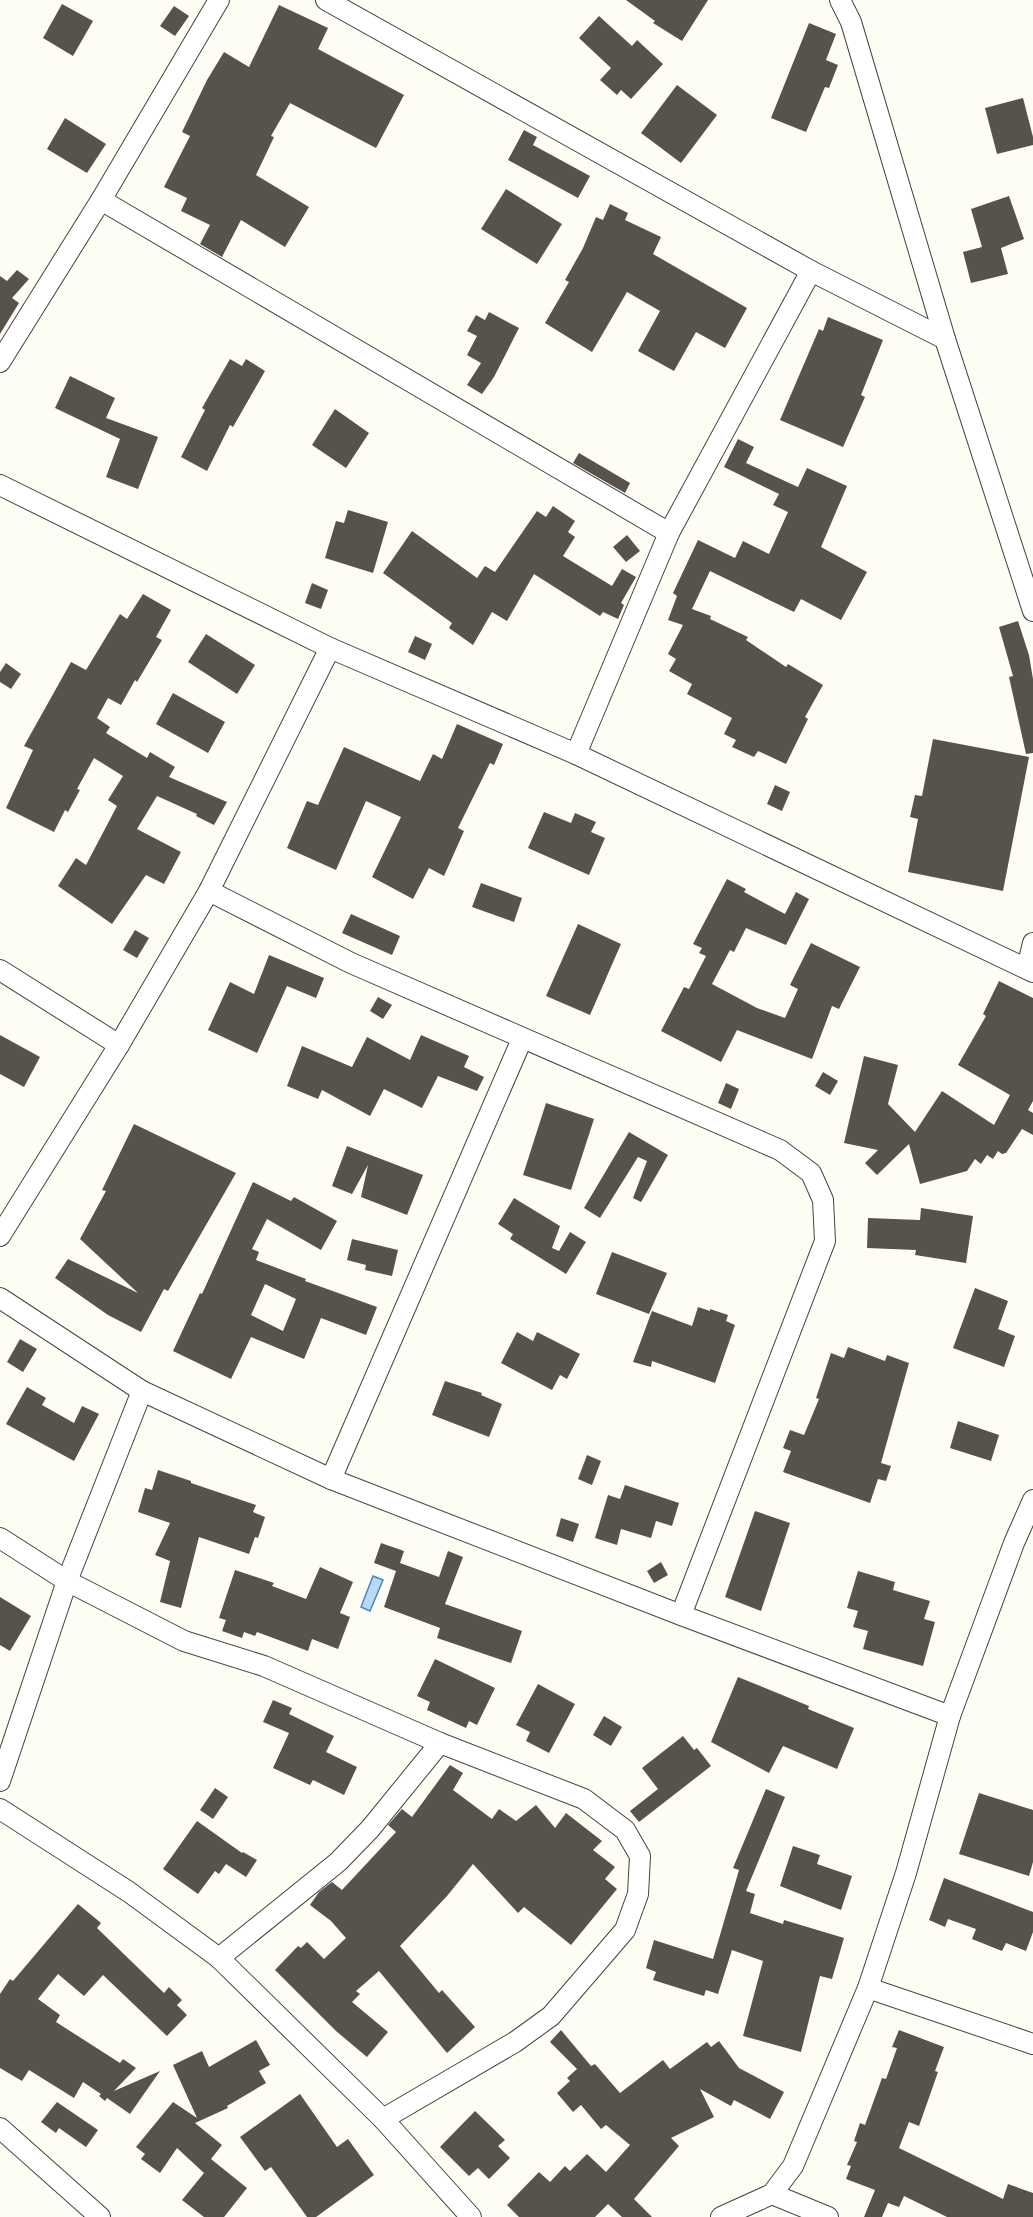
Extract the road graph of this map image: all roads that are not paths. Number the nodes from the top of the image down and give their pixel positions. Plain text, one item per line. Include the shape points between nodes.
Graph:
1 (219, 0) edge
2 (326, 0) edge
3 (840, 0) edge
4 (100, 200) junction
5 (811, 271) junction
6 (945, 339) junction
7 (0, 362) edge
8 (0, 485) edge
9 (669, 533) junction
10 (1033, 611) edge
11 (330, 648) junction
12 (576, 754) junction
13 (209, 891) junction
14 (1033, 943) edge
15 (0, 970) edge
16 (1030, 970) edge
17 (522, 1039) junction
18 (119, 1045) junction
19 (0, 1236) edge
20 (0, 1299) edge
21 (142, 1391) junction
22 (331, 1479) junction
23 (1033, 1500) edge
24 (0, 1538) edge
25 (67, 1581) junction
26 (681, 1615) junction
27 (950, 1716) junction
28 (440, 1743) junction
29 (0, 1781) edge
30 (0, 1809) edge
31 (219, 1958) junction
32 (868, 1988) junction
33 (1033, 2044) edge
34 (383, 2119) junction
35 (0, 2128) edge
36 (772, 2194) junction
37 (100, 2217) edge
38 (471, 2217) edge
39 (721, 2217) edge
40 (828, 2217) edge

1 - 4 street
2 - 5 street
3 - 6 street via 851,22
4 - 7 street
4 - 9 street
5 - 6 street
5 - 9 street
6 - 10 street
8 - 11 street
9 - 12 street
11 - 12 street
11 - 13 street
12 - 16 street
13 - 17 street via 351,963
13 - 18 street
14 - 16 street
15 - 18 street
17 - 22 street
17 - 26 street via 780,1150 811,1173 823,1200 825,1241
18 - 19 street
20 - 21 street
21 - 22 street
21 - 25 street
22 - 26 street
23 - 27 street
24 - 25 street
25 - 28 street via 184,1641 264,1666
25 - 29 street
26 - 27 street
27 - 32 street via 906,1873
28 - 31 street via 338,1862
28 - 34 street via 584,1799 625,1830 640,1856 638,1894 625,1930 551,2016 515,2042
30 - 31 street via 129,1892
31 - 34 street
32 - 33 street
32 - 36 street via 793,2166
34 - 38 street
35 - 37 street
36 - 39 street
36 - 40 street

